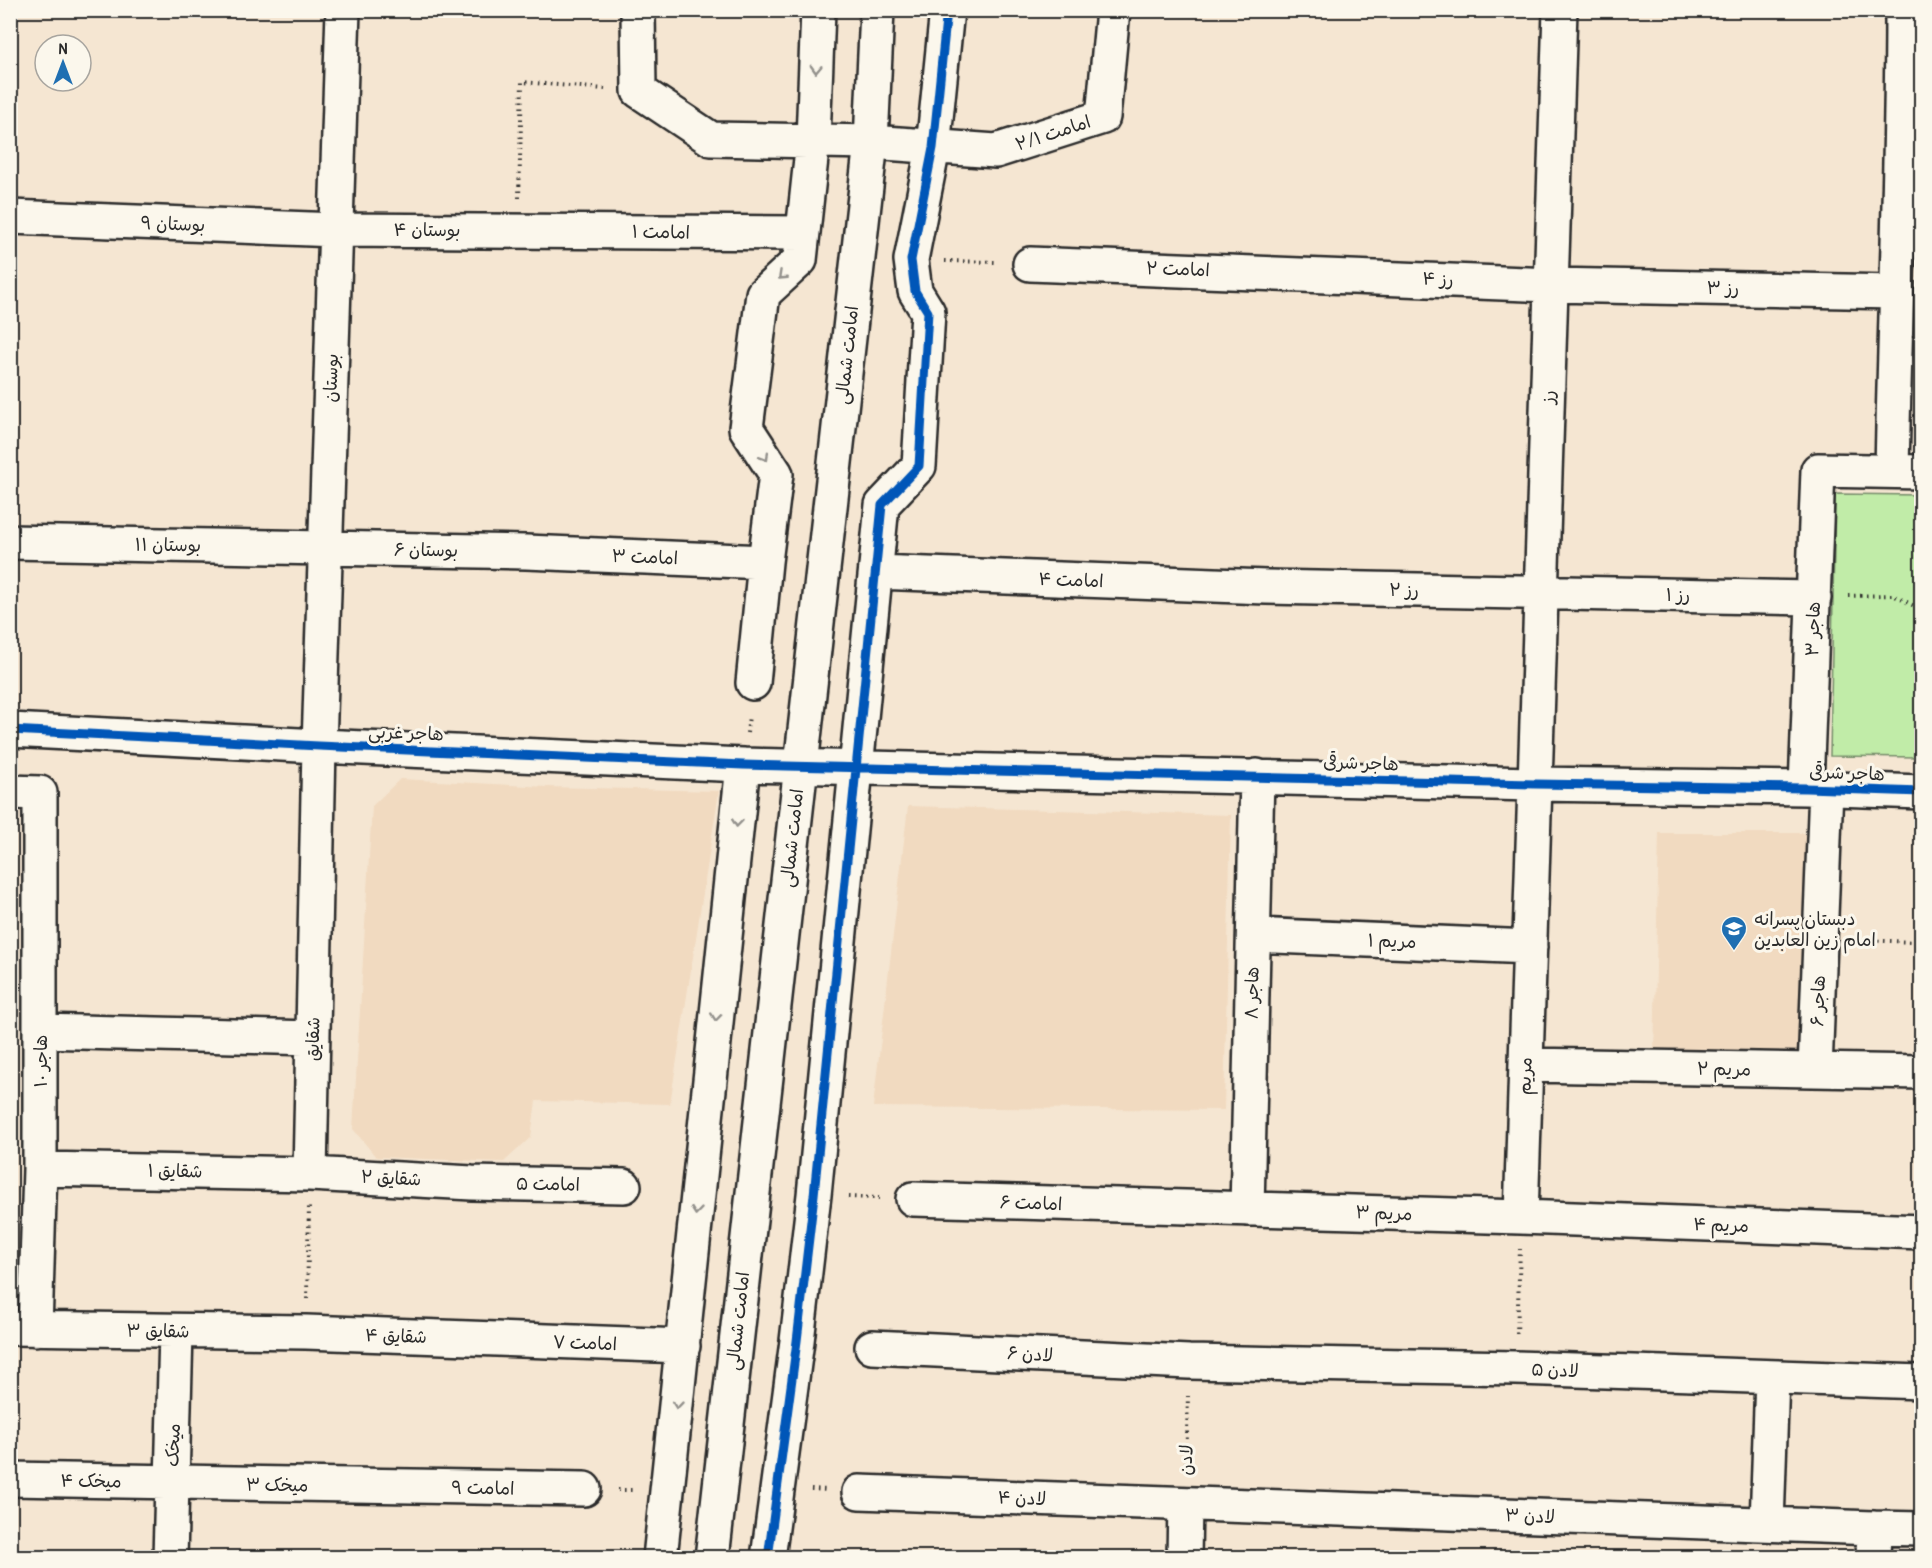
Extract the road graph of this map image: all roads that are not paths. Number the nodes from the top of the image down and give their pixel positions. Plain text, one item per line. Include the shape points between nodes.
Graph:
1 (343, 10) edge
2 (638, 10) edge
3 (818, 10) edge
4 (877, 10) edge
5 (946, 10) edge
6 (1113, 10) edge
7 (1560, 10) edge
8 (1902, 10) edge
9 (813, 140) junction
10 (871, 142) junction
11 (1912, 145) edge
12 (933, 148) junction
13 (10, 217) edge
14 (336, 230) junction
15 (518, 230) joint
16 (803, 233) junction
17 (1030, 264) road end
18 (1326, 274) joint
19 (1551, 285) junction
20 (1895, 292) junction
21 (1907, 472) edge
22 (10, 542) edge
23 (326, 547) junction
24 (526, 552) joint
25 (765, 562) junction
26 (876, 572) junction
27 (1266, 587) joint
28 (1541, 592) junction
29 (1814, 597) junction
30 (753, 683) road end
31 (10, 730) edge
32 (319, 746) junction
33 (743, 765) junction
34 (800, 766) junction
35 (855, 767) junction
36 (1257, 777) junction
37 (1535, 784) junction
38 (1816, 788) junction
39 (1922, 792) edge
40 (25, 793) edge
41 (1254, 936) junction
42 (1530, 947) junction
43 (41, 1031) junction
44 (313, 1038) junction
45 (1526, 1065) junction
46 (1815, 1070) junction
47 (1922, 1072) edge
48 (40, 1169) junction
49 (310, 1174) junction
50 (472, 1183) joint
51 (624, 1186) dead end
52 (913, 1199) road end
53 (1247, 1209) junction
54 (1521, 1217) junction
55 (1922, 1232) edge
56 (22, 1328) edge
57 (176, 1332) junction
58 (306, 1332) joint
59 (487, 1339) joint
60 (683, 1346) junction
61 (872, 1347) dead end
62 (1189, 1362) joint
63 (1772, 1377) junction
64 (1922, 1382) edge
65 (10, 1479) edge
66 (172, 1483) junction
67 (383, 1487) joint
68 (584, 1490) road end
69 (859, 1492) road end
70 (1185, 1504) junction
71 (1767, 1524) junction
72 (1922, 1529) edge
73 (1874, 1543) edge
74 (170, 1557) edge
75 (660, 1557) edge
76 (712, 1557) edge
77 (768, 1557) edge
78 (1184, 1557) edge

1 - 14 street, بوستان
2 - 9 street via 639,91 711,139
3 -> 9 street
4 - 10 street, امامت شمالی
5 - 12 street
6 - 12 street, امامت ۲/۱ via 1103,117 996,151
7 - 19 street, رز
8 - 11 street
9 - 10 street
9 - 16 street
10 - 12 street
10 - 34 street, امامت شمالی
11 - 20 street
12 - 26 street via 911,260 915,291 928,312 919,466 882,505
13 - 14 street, بوستان ۹
14 - 15 street, بوستان ۴
14 - 23 street, بوستان
15 - 16 street, امامت ۱
16 -> 25 street via 800,260 763,294 747,428 776,474
17 - 18 street, امامت ۲
18 - 19 street, رز ۴
19 - 20 street, رز ۳
19 - 28 street, رز
20 - 21 street
21 - 29 street, هاجر ۳ via 1818,470
22 - 23 street, بوستان ۱۱
23 - 24 street, بوستان ۶
23 - 32 street, بوستان
24 - 25 street, امامت ۳
25 - 30 street
26 - 27 street, امامت ۴
26 - 35 street
27 - 28 street, رز ۲
28 - 29 street, رز ۱
28 - 37 street, رز
29 - 38 street, هاجر ۳
31 - 32 street, هاجر غربی
32 - 33 street, هاجر غربی
32 - 44 street, شقایق
33 - 34 street, هاجر غربی
33 -> 60 street
34 - 35 street, هاجر شرقی
34 - 76 street, امامت شمالی
35 - 36 street, هاجر شرقی
35 - 77 street via 814,1195
36 - 37 street, هاجر شرقی
36 - 41 street, هاجر ۸
37 - 38 street, هاجر شرقی
37 - 42 street, مریم
38 - 39 street, هاجر شرقی
38 - 46 street, هاجر ۶ via 1820,939
40 - 43 street, هاجر ۱۰
41 - 42 street, مریم ۱
41 - 53 street, هاجر ۸
42 - 45 street, مریم
43 - 44 street
43 - 48 street, هاجر ۱۰
44 - 49 street, شقایق
45 - 46 street, مریم ۲
45 - 54 street, مریم
46 - 47 street, مریم ۲
48 - 49 street, شقایق ۱
48 - 56 street, هاجر ۱۰
49 - 50 street, شقایق ۲
50 - 51 street, امامت ۵
52 - 53 street, امامت ۶
53 - 54 street, مریم ۳
54 - 55 street, مریم ۴
56 - 57 street, شقایق ۳
57 - 58 street, شقایق ۳
57 - 66 street, میخک
58 - 59 street, شقایق ۴
59 - 60 street, امامت ۷
60 -> 75 street
61 - 62 street, لادن ۶
62 - 63 street, لادن ۵
63 - 64 street, لادن ۵
63 - 71 street
65 - 66 street, میخک ۴
66 - 67 street, میخک ۳
66 - 74 street, میخک
67 - 68 street, امامت ۹
69 - 70 street, لادن ۴
70 - 71 street, لادن ۳
70 - 78 street
71 - 73 street, لادن ۳
72 - 73 street, لادن ۳

